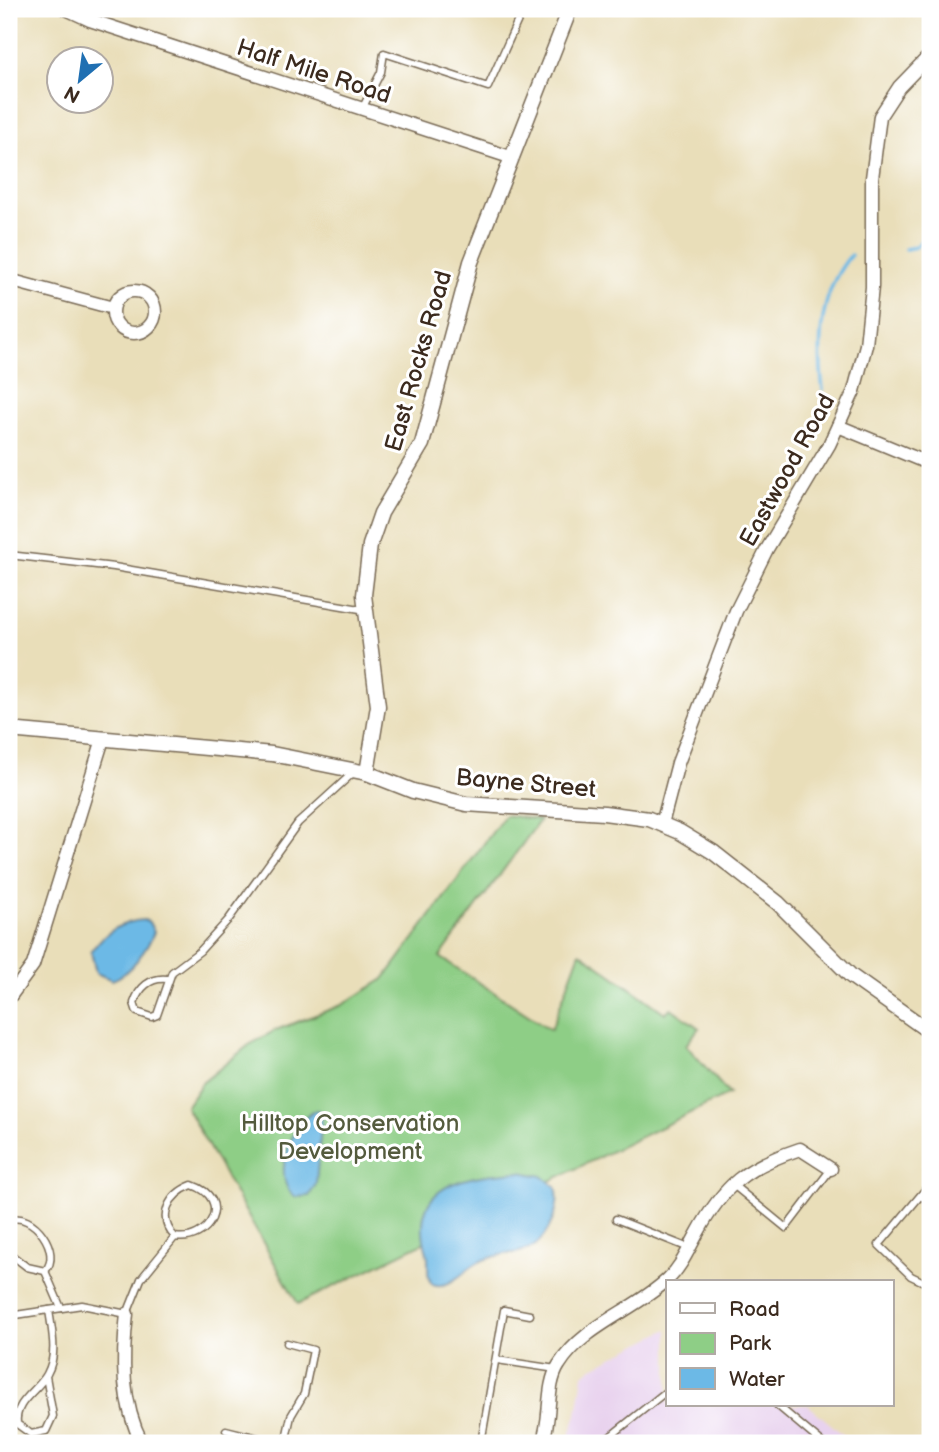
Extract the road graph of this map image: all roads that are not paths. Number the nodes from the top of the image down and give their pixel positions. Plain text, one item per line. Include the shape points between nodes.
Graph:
1 (66, 9) edge
2 (523, 9) edge
3 (570, 9) edge
4 (930, 55) edge
5 (362, 109) junction
6 (510, 157) junction
7 (9, 280) edge
8 (113, 308) dead end
9 (838, 426) junction
10 (930, 464) edge
11 (9, 555) edge
12 (366, 610) junction
13 (9, 730) edge
14 (103, 739) junction
15 (361, 772) junction
16 (662, 824) junction
17 (167, 979) junction
18 (9, 998) edge
19 (930, 1032) edge
20 (831, 1168) joint
21 (731, 1183) junction
22 (930, 1184) edge
23 (921, 1196) junction
24 (930, 1202) edge
25 (616, 1219) dead end
26 (9, 1220) edge
27 (175, 1237) junction
28 (689, 1248) junction
29 (9, 1253) edge
30 (45, 1271) junction
31 (667, 1280) edge
32 (666, 1281) edge
33 (930, 1285) edge
34 (61, 1308) junction
35 (49, 1310) junction
36 (127, 1314) junction
37 (530, 1315) dead end
38 (9, 1316) edge
39 (287, 1343) dead end
40 (497, 1360) junction
41 (556, 1368) junction
42 (46, 1376) junction
43 (666, 1392) edge
44 (778, 1406) edge
45 (226, 1430) dead end
46 (142, 1443) edge
47 (278, 1443) edge
48 (285, 1443) edge
49 (481, 1443) edge
50 (541, 1443) edge
51 (603, 1443) edge
52 (822, 1443) edge

1 - 5 street, Half Mile Road
2 - 5 lane via 488,87 384,53
3 - 6 street, East Rocks Road
4 - 9 street, Eastwood Road via 899,87 880,116 872,178 872,287 866,345
5 - 6 street, Half Mile Road
6 - 12 street, East Rocks Road via 471,262 422,444 381,513 370,545
7 - 8 street
9 - 10 street
9 - 16 street, Eastwood Road via 736,611 678,763
11 - 12 lane via 114,567
12 - 15 street, East Rocks Road via 378,706
13 - 14 street, Bayne Street
14 - 15 street, Bayne Street via 272,754
14 - 18 street via 33,965
15 - 16 street, Bayne Street via 466,804 619,814
15 - 17 lane via 298,823 229,919
16 - 19 street, Bayne Street via 697,841 766,893 850,976
17 - 17 lane via 157,1014 137,1012 134,1003 142,987
20 - 21 street via 800,1149 764,1162
20 - 21 lane via 786,1228
21 - 28 street via 713,1204
22 - 23 lane
23 - 24 lane
23 - 33 lane via 879,1245 911,1276
25 - 28 lane
26 - 30 lane via 25,1219 42,1235 51,1257
27 - 27 lane via 166,1228 165,1218 173,1196 192,1185 204,1189 216,1208 213,1218 197,1235
27 - 36 lane via 141,1279
28 - 31 street
29 - 30 lane via 27,1267
30 - 34 lane
32 - 41 street via 596,1329
34 - 35 lane
34 - 36 lane via 82,1306
35 - 38 lane
35 - 42 lane via 54,1351
36 - 46 street via 125,1386
37 - 40 lane via 505,1310
39 - 48 lane via 313,1350 304,1394 291,1416
40 - 41 lane
40 - 49 lane
41 - 50 street
42 - 42 lane via 16,1417 17,1424 31,1434 46,1431 53,1416
43 - 51 lane
44 - 52 lane
45 - 47 lane

